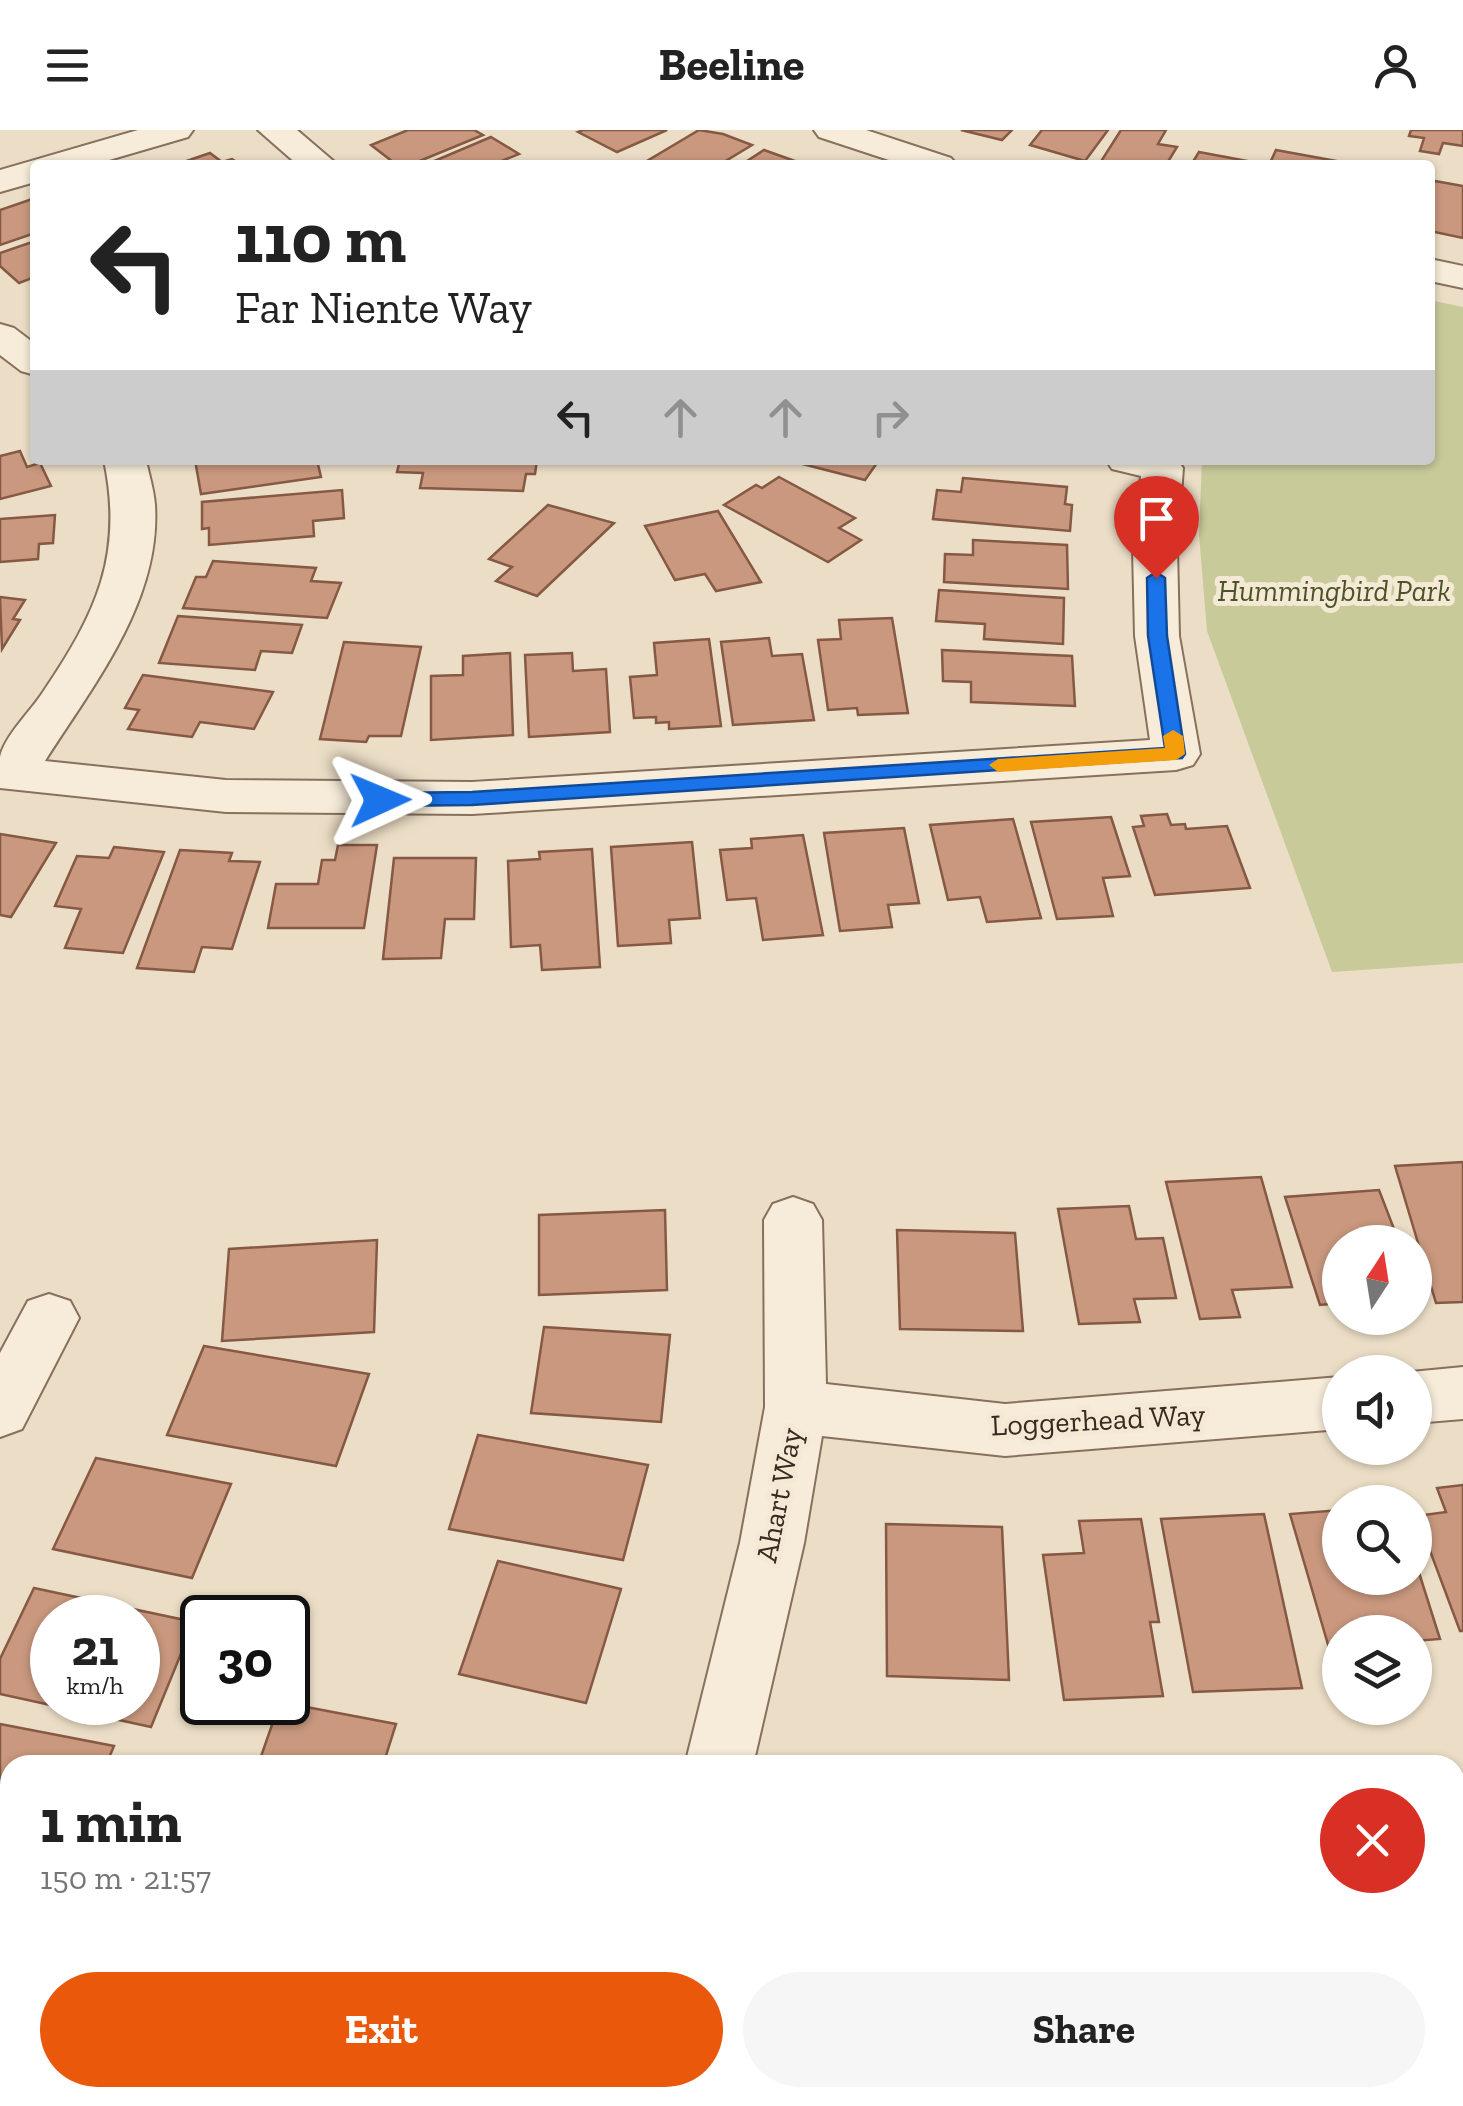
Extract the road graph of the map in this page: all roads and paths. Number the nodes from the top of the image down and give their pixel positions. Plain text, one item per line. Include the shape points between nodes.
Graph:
1 (176, 130) edge
2 (275, 130) edge
3 (831, 130) edge
4 (71, 160) edge
5 (314, 160) edge
6 (924, 160) edge
7 (30, 172) edge
8 (0, 181) edge
9 (1435, 271) edge
10 (1463, 277) edge
11 (0, 336) edge
12 (30, 359) edge
13 (126, 465) edge
14 (1149, 465) edge
15 (6, 773) edge
16 (793, 1220) dead end
17 (49, 1318) dead end
18 (1463, 1393) edge
19 (1432, 1396) edge
20 (1322, 1404) edge
21 (796, 1407) junction
22 (0, 1411) edge
23 (720, 1755) edge

1 - 4 street
2 - 5 street
3 - 6 street
7 - 8 street
9 - 10 street
11 - 12 street
13 - 15 street via 137,528 113,612
14 - 15 street via 1162,468 1157,636 1176,754 472,798 226,796
16 - 21 street, Ahart Way
17 - 22 street
18 - 19 street
20 - 21 street, Loggerhead Way via 1005,1430
21 - 23 street, Ahart Way via 772,1543

